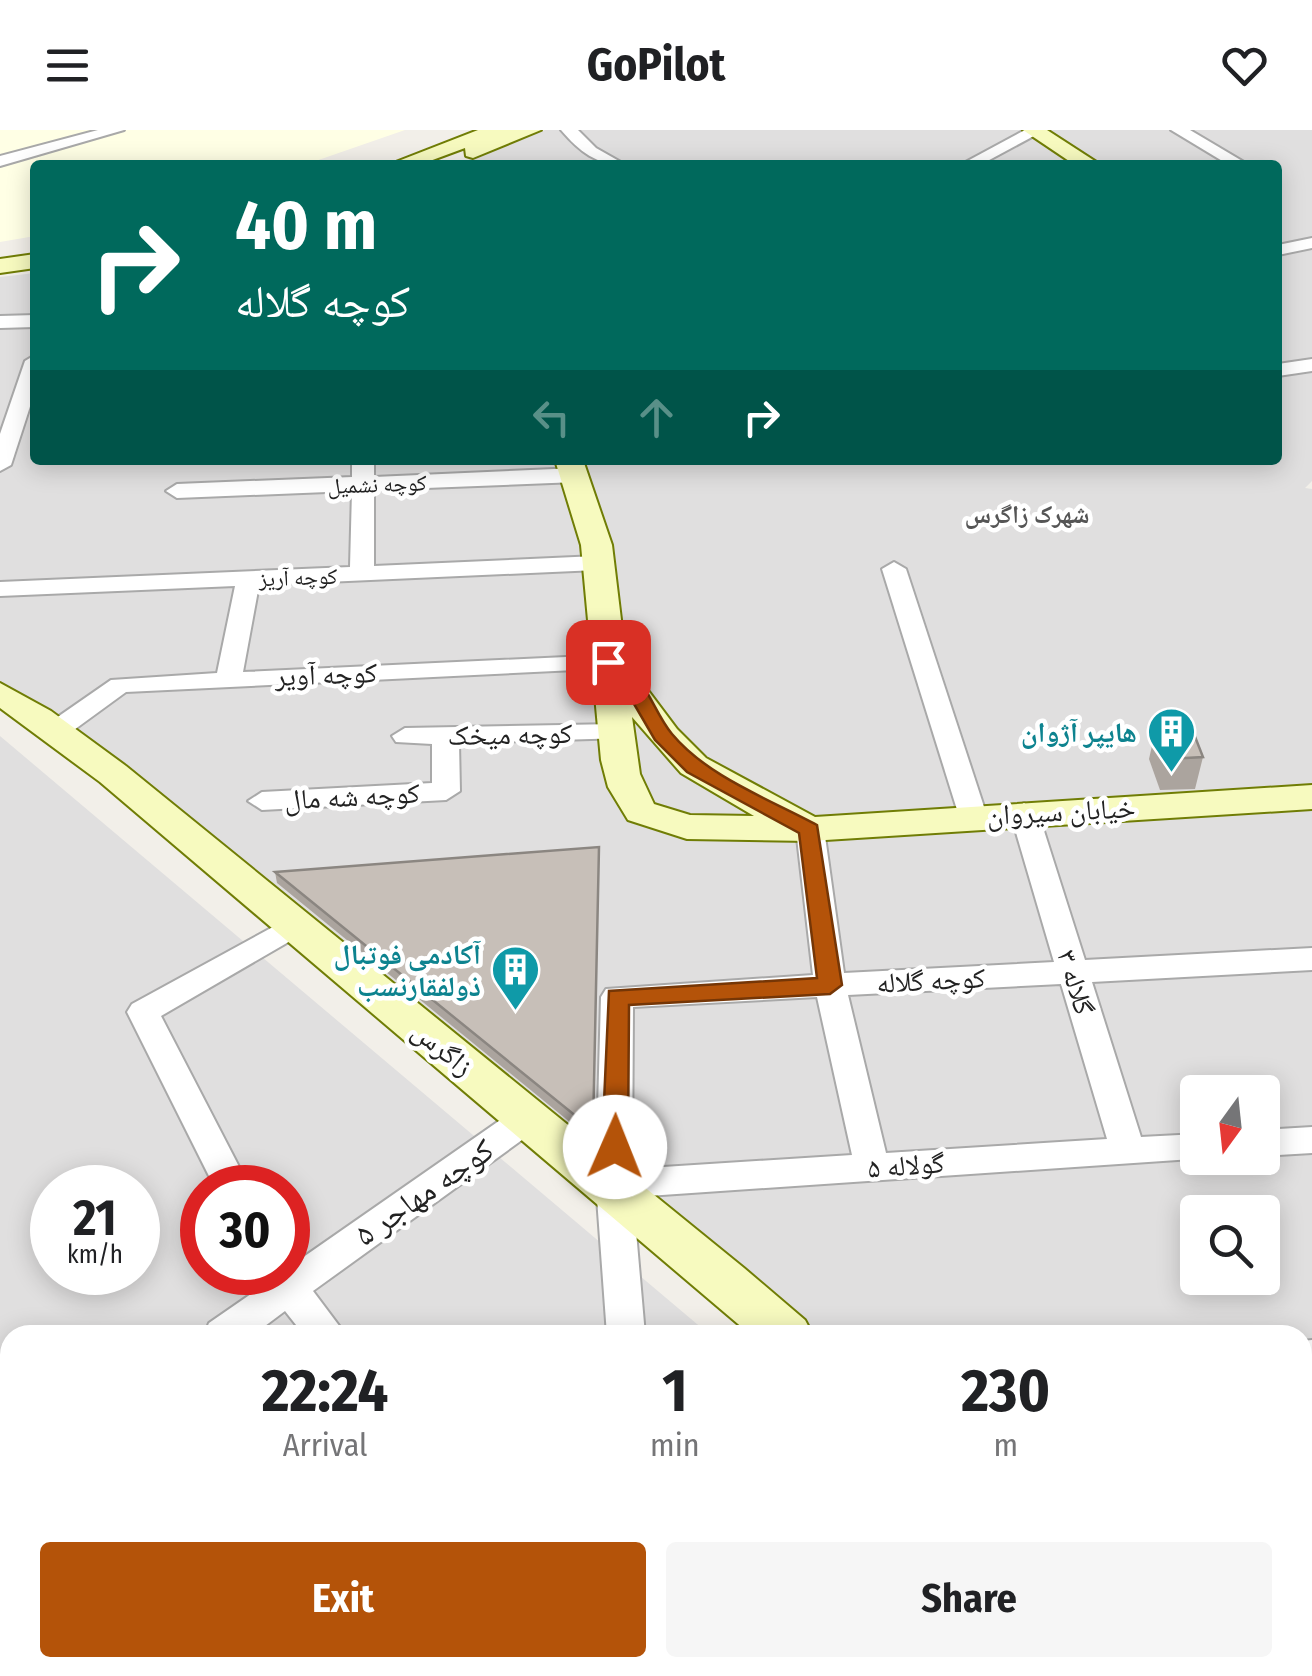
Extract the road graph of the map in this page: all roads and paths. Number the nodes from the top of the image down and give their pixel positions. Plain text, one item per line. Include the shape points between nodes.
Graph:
1 (116, 130) edge
2 (497, 130) edge
3 (531, 130) edge
4 (542, 130) edge
5 (569, 130) edge
6 (1035, 130) edge
7 (1179, 130) edge
8 (470, 153) junction
9 (522, 155) dead end
10 (414, 160) edge
11 (451, 160) edge
12 (486, 160) edge
13 (608, 160) edge
14 (978, 160) edge
15 (1082, 160) edge
16 (1232, 160) edge
17 (0, 161) edge
18 (1312, 243) edge
19 (1282, 249) edge
20 (30, 320) edge
21 (0, 322) edge
22 (1312, 364) edge
23 (1282, 369) edge
24 (30, 371) edge
25 (30, 376) edge
26 (0, 380) edge
27 (30, 451) edge
28 (2, 456) edge
29 (364, 465) edge
30 (573, 468) edge
31 (366, 484) junction
32 (177, 491) dead end
33 (597, 564) junction
34 (894, 569) dead end
35 (362, 575) junction
36 (248, 579) junction
37 (0, 589) edge
38 (608, 662) junction
39 (229, 678) junction
40 (0, 693) edge
41 (58, 729) junction
42 (616, 732) junction
43 (445, 735) junction
44 (405, 736) dead end
45 (1312, 796) edge
46 (262, 801) dead end
47 (1024, 812) junction
48 (973, 816) junction
49 (810, 830) junction
50 (293, 926) junction
51 (1312, 959) edge
52 (1073, 972) junction
53 (830, 985) junction
54 (528, 1118) junction
55 (1312, 1140) edge
56 (1280, 1142) edge
57 (1180, 1148) edge
58 (1128, 1152) junction
59 (221, 1165) edge
60 (872, 1168) junction
61 (614, 1184) junction
62 (310, 1262) edge
63 (267, 1295) edge
64 (293, 1295) edge
65 (234, 1325) edge
66 (318, 1325) edge
67 (625, 1325) edge
68 (776, 1325) edge

1 - 17 street
2 - 10 street
3 - 8 street
4 - 9 street
5 - 13 street
6 - 14 street
6 - 15 street
7 - 16 street
8 - 11 street
8 - 12 street
18 - 19 street
20 - 21 street
22 - 23 street
24 - 26 street
25 - 28 street
27 - 28 street
29 - 31 street
30 - 31 street, کوچه نشمیل
30 - 33 street, خیابان سیروان
31 - 32 street, کوچه نشمیل
31 - 35 street
33 - 35 street, کوچه آریز
33 - 38 street, خیابان سیروان
34 - 48 street
35 - 36 street, کوچه آریز
36 - 37 street, کوچه آریز
36 - 39 street
38 - 39 street, کوچه آویر
38 - 42 street, خیابان سیروان
38 - 49 street via 631,682 662,736 695,767
39 - 41 street, کوچه آویر via 120,685
40 - 41 street, زاگرس
41 - 50 street, زاگرس
42 - 43 street, کوچه میخک
42 - 49 street, خیابان سیروان via 620,776 641,812 687,827
43 - 44 street, کوچه میخک
43 - 46 street, کوچه شه مال via 446,791
45 - 47 street, خیابان سیروان
47 - 48 street, خیابان سیروان
47 - 52 street, گلاله ۳
48 - 49 street, خیابان سیروان
49 - 53 street
50 - 54 street, زاگرس
50 - 59 street via 143,1012
51 - 52 street, کوچه گلاله
52 - 53 street, کوچه گلاله
52 - 58 street, گلاله ۳
53 - 60 street
53 - 61 street, کوچه گلاله via 618,997
54 - 61 street, زاگرس
54 - 62 street, کوچه مهاجر ۵
55 - 56 street
57 - 58 street, گولاله ۵
58 - 60 street, گولاله ۵
60 - 61 street, گولاله ۵
61 - 67 street
61 - 68 street, زاگرس
63 - 65 street, کوچه مهاجر ۵
64 - 66 street

